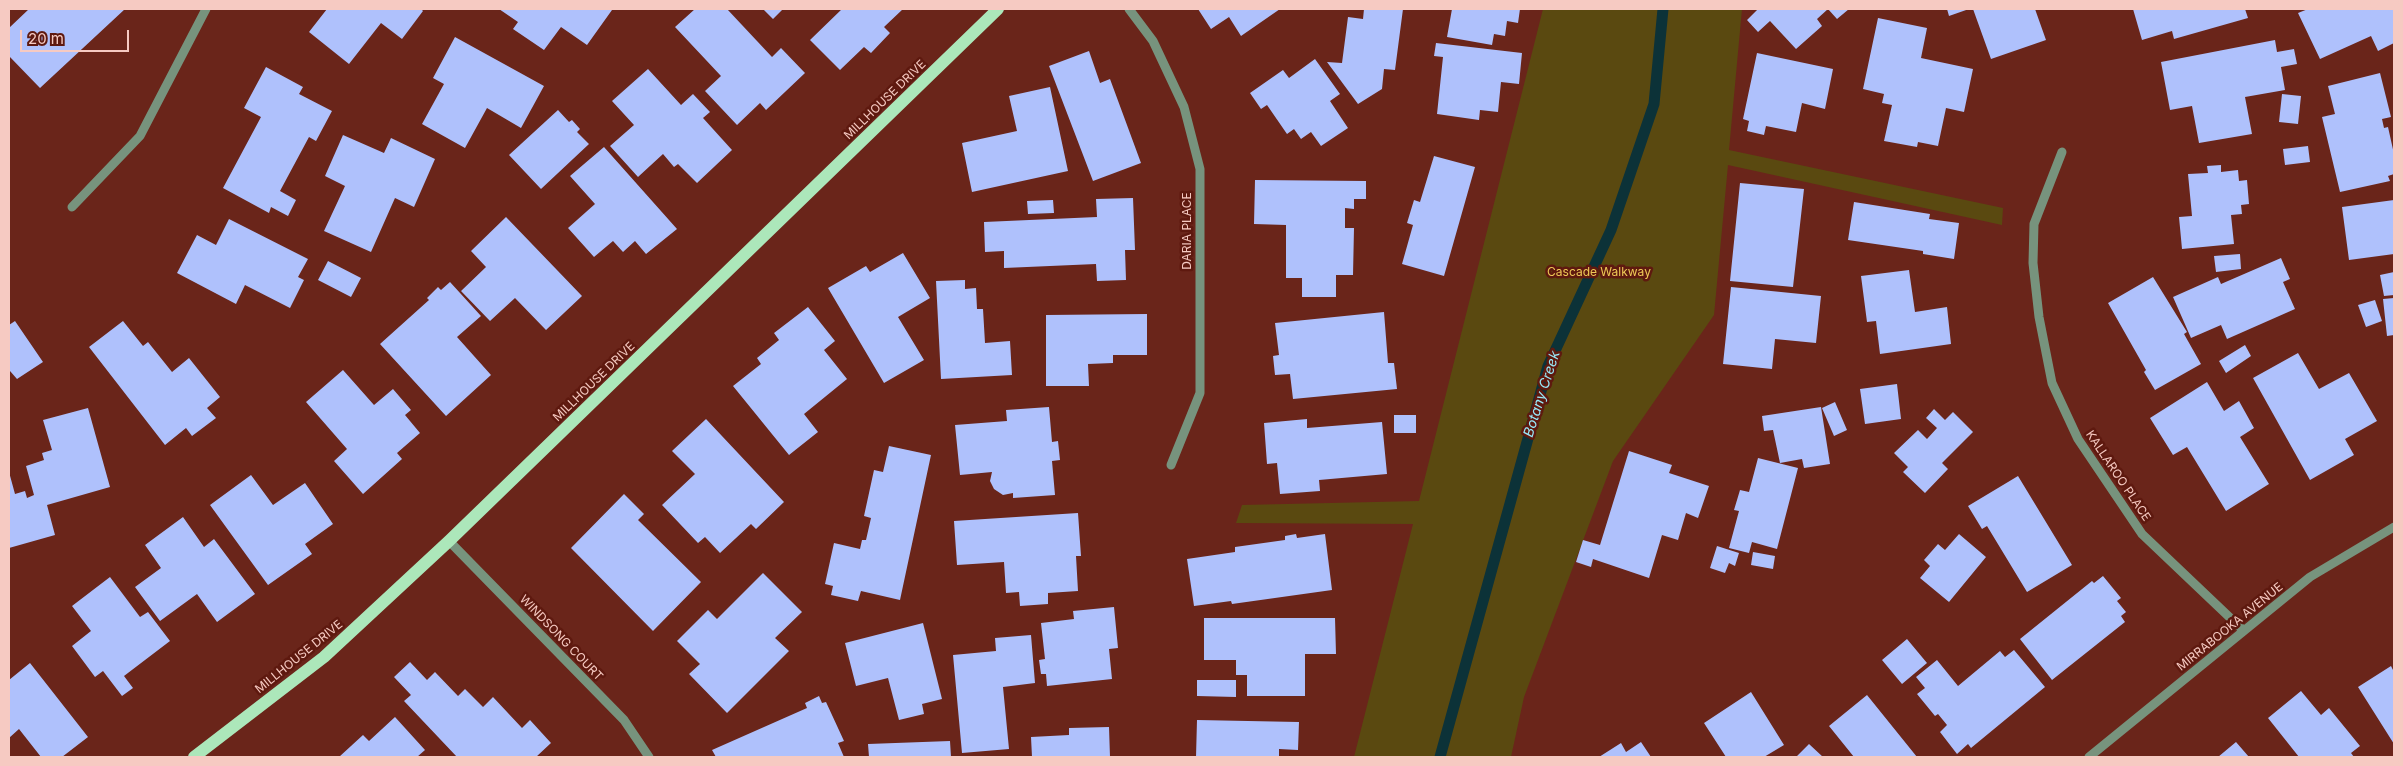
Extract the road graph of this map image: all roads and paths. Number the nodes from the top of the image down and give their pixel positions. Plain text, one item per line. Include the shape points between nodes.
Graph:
1 (206, 9) edge
2 (998, 9) edge
3 (1129, 9) edge
4 (2062, 152) dead end
5 (72, 206) dead end
6 (1172, 465) dead end
7 (2394, 527) edge
8 (449, 541) junction
9 (2244, 631) junction
10 (194, 757) edge
11 (649, 757) edge
12 (2089, 757) edge

1 - 5 street via 140,136
2 - 8 main road, MILLHOUSE DRIVE
3 - 6 street, DARIA PLACE via 1153,41 1184,107 1200,169 1200,393
4 - 9 street, KALLAROO PLACE via 2034,224 2033,263 2037,299 2052,383 2078,439 2142,534
7 - 9 street, MIRRABOOKA AVENUE via 2310,577
8 - 10 main road, MILLHOUSE DRIVE via 324,657
8 - 11 street, WINDSONG COURT via 624,720
9 - 12 street, MIRRABOOKA AVENUE

